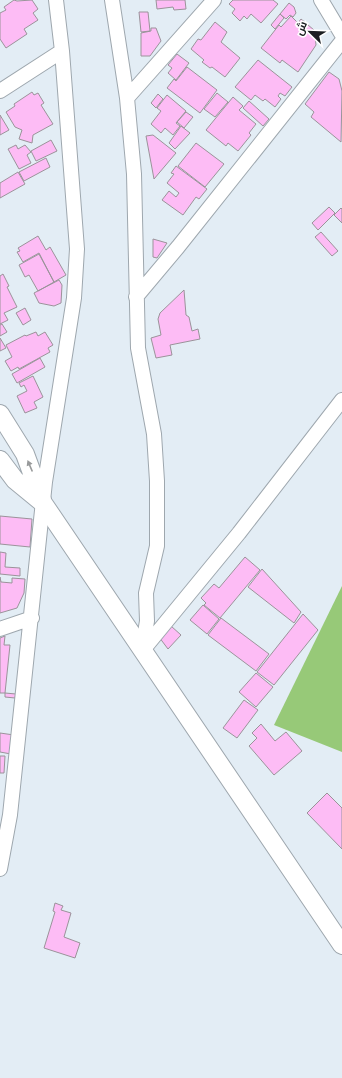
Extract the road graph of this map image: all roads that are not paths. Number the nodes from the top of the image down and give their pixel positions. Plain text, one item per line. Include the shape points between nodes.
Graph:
1 (56, 0) edge
2 (112, 0) edge
3 (214, 0) edge
4 (321, 0) edge
5 (342, 35) edge
6 (342, 41) edge
7 (62, 51) junction
8 (0, 91) edge
9 (127, 98) junction
10 (136, 297) junction
11 (342, 400) edge
12 (0, 414) edge
13 (0, 460) edge
14 (43, 503) junction
15 (32, 618) junction
16 (0, 629) edge
17 (142, 651) junction
18 (0, 869) edge
19 (342, 945) edge

1 - 7 street
2 - 9 street
3 - 9 street
4 - 5 street
6 - 10 street
7 - 8 street
7 - 14 street via 77,249 74,298
9 - 10 street via 134,174
10 - 17 street via 138,348 154,434 157,481 157,546 146,592 147,621
11 - 17 street via 240,533
14 -> 12 street via 25,454
13 - 14 street via 15,480
14 - 15 street
14 - 17 street
15 - 16 street
15 - 18 street via 10,814
17 - 19 street

